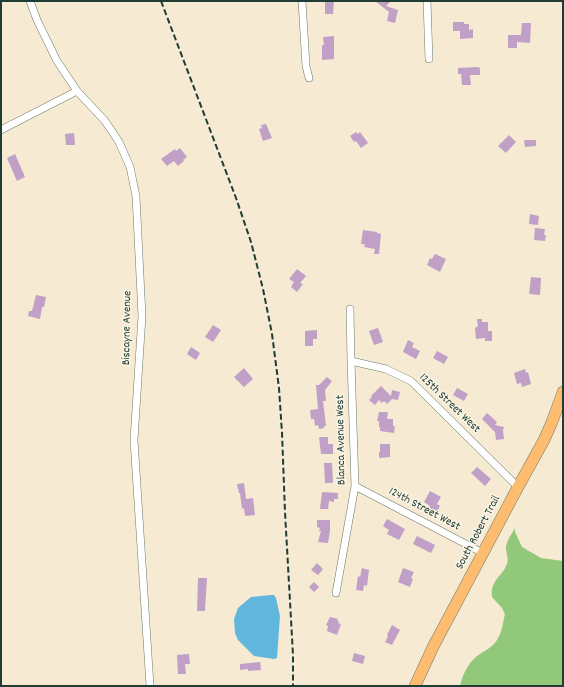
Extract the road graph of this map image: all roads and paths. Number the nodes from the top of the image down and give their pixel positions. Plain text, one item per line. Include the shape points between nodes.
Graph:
1 (30, 1) edge
2 (302, 1) edge
3 (427, 1) edge
4 (429, 59) dead end
5 (309, 78) dead end
6 (77, 91) junction
7 (1, 130) edge
8 (350, 309) dead end
9 (351, 361) junction
10 (563, 392) edge
11 (355, 486) junction
12 (518, 487) junction
13 (482, 554) junction
14 (336, 593) dead end
15 (150, 686) edge
16 (415, 686) edge

1 - 6 street, Biscayne Avenue via 57,61
2 - 5 street
3 - 4 street
6 - 7 street
6 - 15 street, Biscayne Avenue via 105,121 119,142 130,167 136,196 142,316 134,440
8 - 9 street, Blanca Avenue West
9 - 11 street, Blanca Avenue West
9 - 12 street, 125th Street West via 386,369 411,381
10 - 12 main road, South Robert Trail via 544,440
11 - 13 street, 124th Street West
11 - 14 street, Blanca Avenue West
12 - 13 main road, South Robert Trail
13 - 16 main road, South Robert Trail

